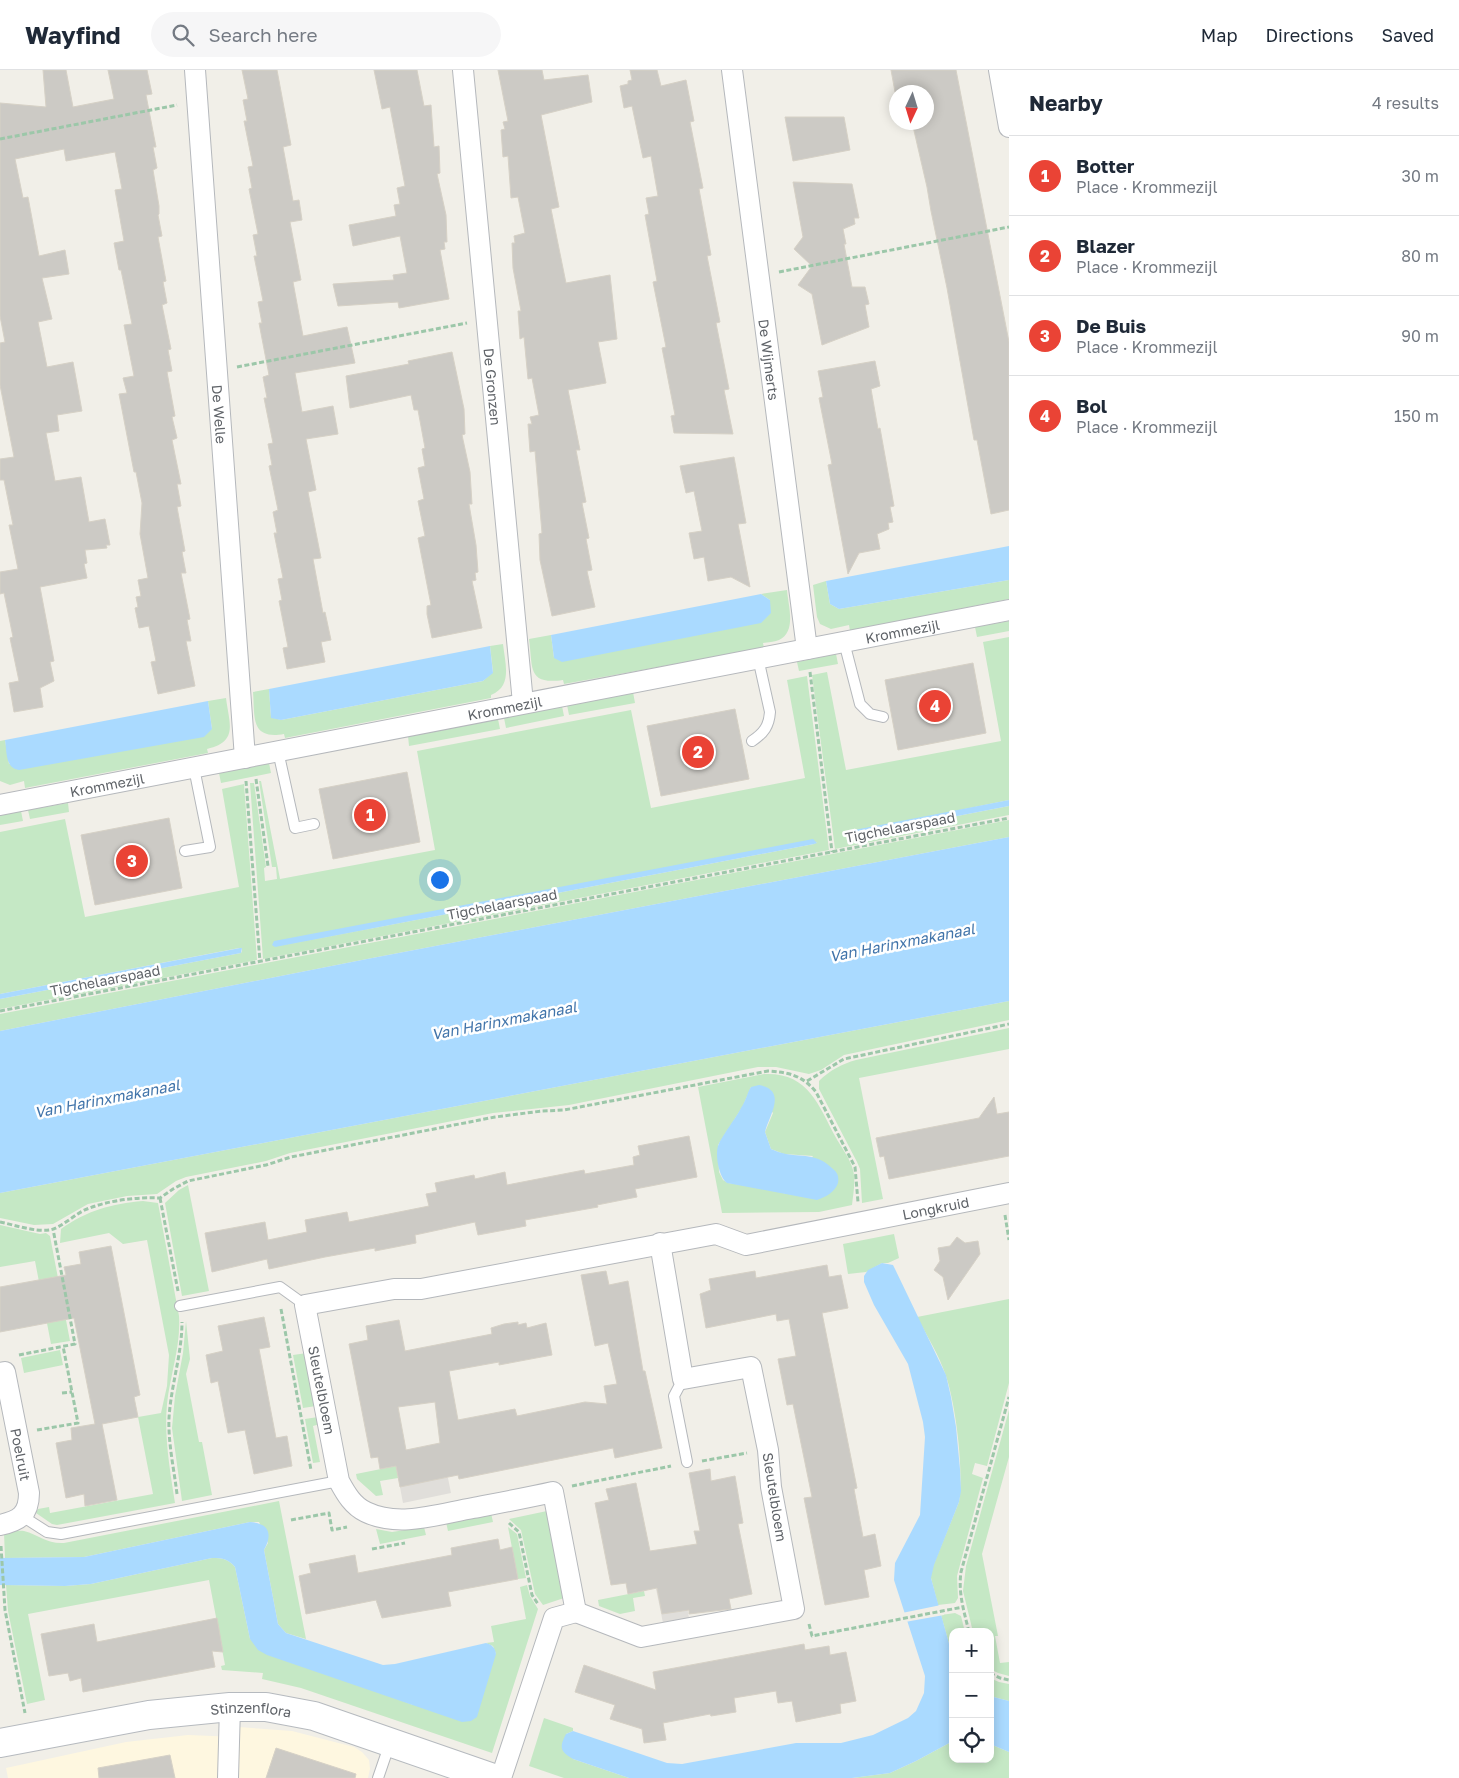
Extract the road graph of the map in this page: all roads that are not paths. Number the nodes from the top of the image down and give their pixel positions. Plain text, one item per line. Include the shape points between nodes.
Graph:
1 (195, 70) edge
2 (463, 70) edge
3 (732, 70) edge
4 (999, 70) edge
5 (1009, 127) edge
6 (1009, 610) edge
7 (844, 642) junction
8 (807, 649) junction
9 (758, 658) junction
10 (523, 703) junction
11 (883, 717) dead end
12 (752, 740) dead end
13 (278, 751) junction
14 (245, 758) junction
15 (194, 768) junction
16 (0, 805) edge
17 (314, 824) dead end
18 (185, 852) dead end
19 (1009, 1193) edge
20 (660, 1243) junction
21 (305, 1305) junction
22 (180, 1306) road end
23 (2, 1372) edge
24 (683, 1379) junction
25 (687, 1462) road end
26 (340, 1481) junction
27 (22, 1516) junction
28 (0, 1525) edge
29 (576, 1612) junction
30 (230, 1707) junction
31 (390, 1742) junction
32 (0, 1743) edge
33 (228, 1778) edge
34 (378, 1778) edge
35 (493, 1778) edge
36 (501, 1778) edge

1 - 14 street, De Welle
2 - 10 street, De Gronzen
3 - 8 street, De Wijmerts
4 - 5 street
6 - 7 street, Krommezijl
7 - 8 street, Krommezijl
7 - 11 lane via 860,704 870,714
8 - 9 street, Krommezijl
9 - 10 street, Krommezijl
9 - 12 lane via 770,712 766,729
10 - 13 street, Krommezijl
13 - 14 street, Krommezijl
13 - 17 lane via 295,828
14 - 15 street, Krommezijl
15 - 16 street, Krommezijl
15 - 18 lane via 210,847
19 - 20 street, Longkruid via 746,1245 716,1234
20 - 21 street via 421,1289 394,1289
20 - 24 street
21 - 22 lane via 280,1287
21 - 26 street, Sleutelbloem
23 - 27 street, Poelruit via 29,1493 27,1509
24 - 25 lane via 674,1396
24 - 29 street, Sleutelbloem via 751,1367 794,1609 641,1637
26 - 27 lane via 61,1534 47,1532
26 - 29 street, Sleutelbloem via 346,1495 365,1512 397,1519 415,1519 553,1492
27 - 28 street
29 - 36 street via 554,1618
30 - 31 street, Stinzenflora via 266,1707 314,1716
30 - 32 street, Stinzenflora via 149,1715
30 - 33 street
31 - 34 lane
31 - 35 street, Stinzenflora

